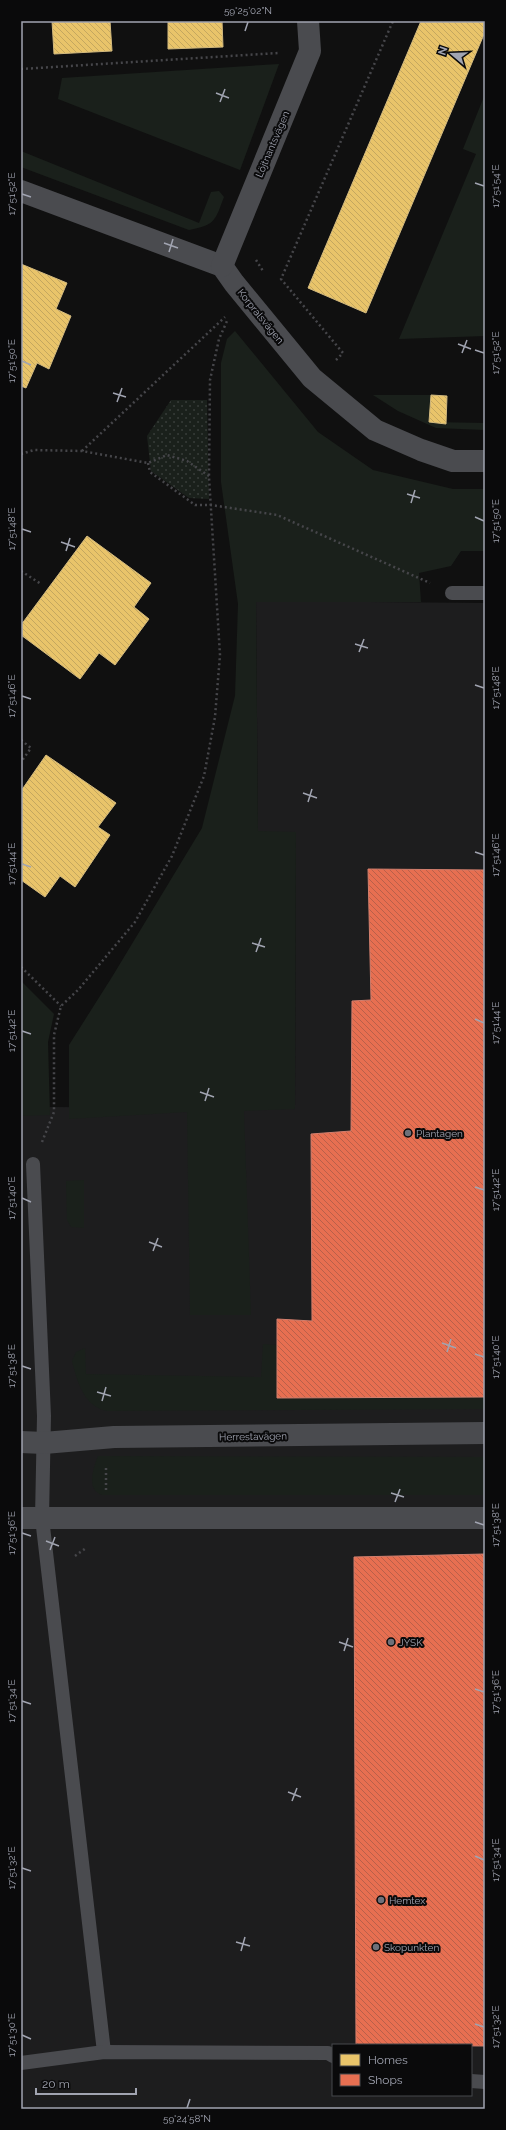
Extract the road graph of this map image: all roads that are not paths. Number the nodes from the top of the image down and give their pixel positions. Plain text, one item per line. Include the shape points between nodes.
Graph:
1 (308, 21) edge
2 (21, 191) edge
3 (222, 266) junction
4 (485, 461) edge
5 (452, 593) road end
6 (485, 593) edge
7 (33, 1164) road end
8 (485, 1433) edge
9 (21, 1442) edge
10 (44, 1443) junction
11 (32, 1518) edge
12 (485, 1518) edge
13 (104, 2052) junction
14 (332, 2055) edge
15 (21, 2063) edge
16 (472, 2081) edge
17 (485, 2082) edge

1 - 3 street, Löjtnantsvägen via 310,51
2 - 3 street
3 - 4 street, Korpralsvägen via 312,378 375,430 453,461
5 - 6 lane
7 - 10 lane
8 - 10 street, Herrestavägen via 114,1437
9 - 10 street, Herrestavägen
10 - 11 lane
11 - 12 street
11 - 13 lane
13 - 14 lane via 328,2053
13 - 15 lane
16 - 17 lane

